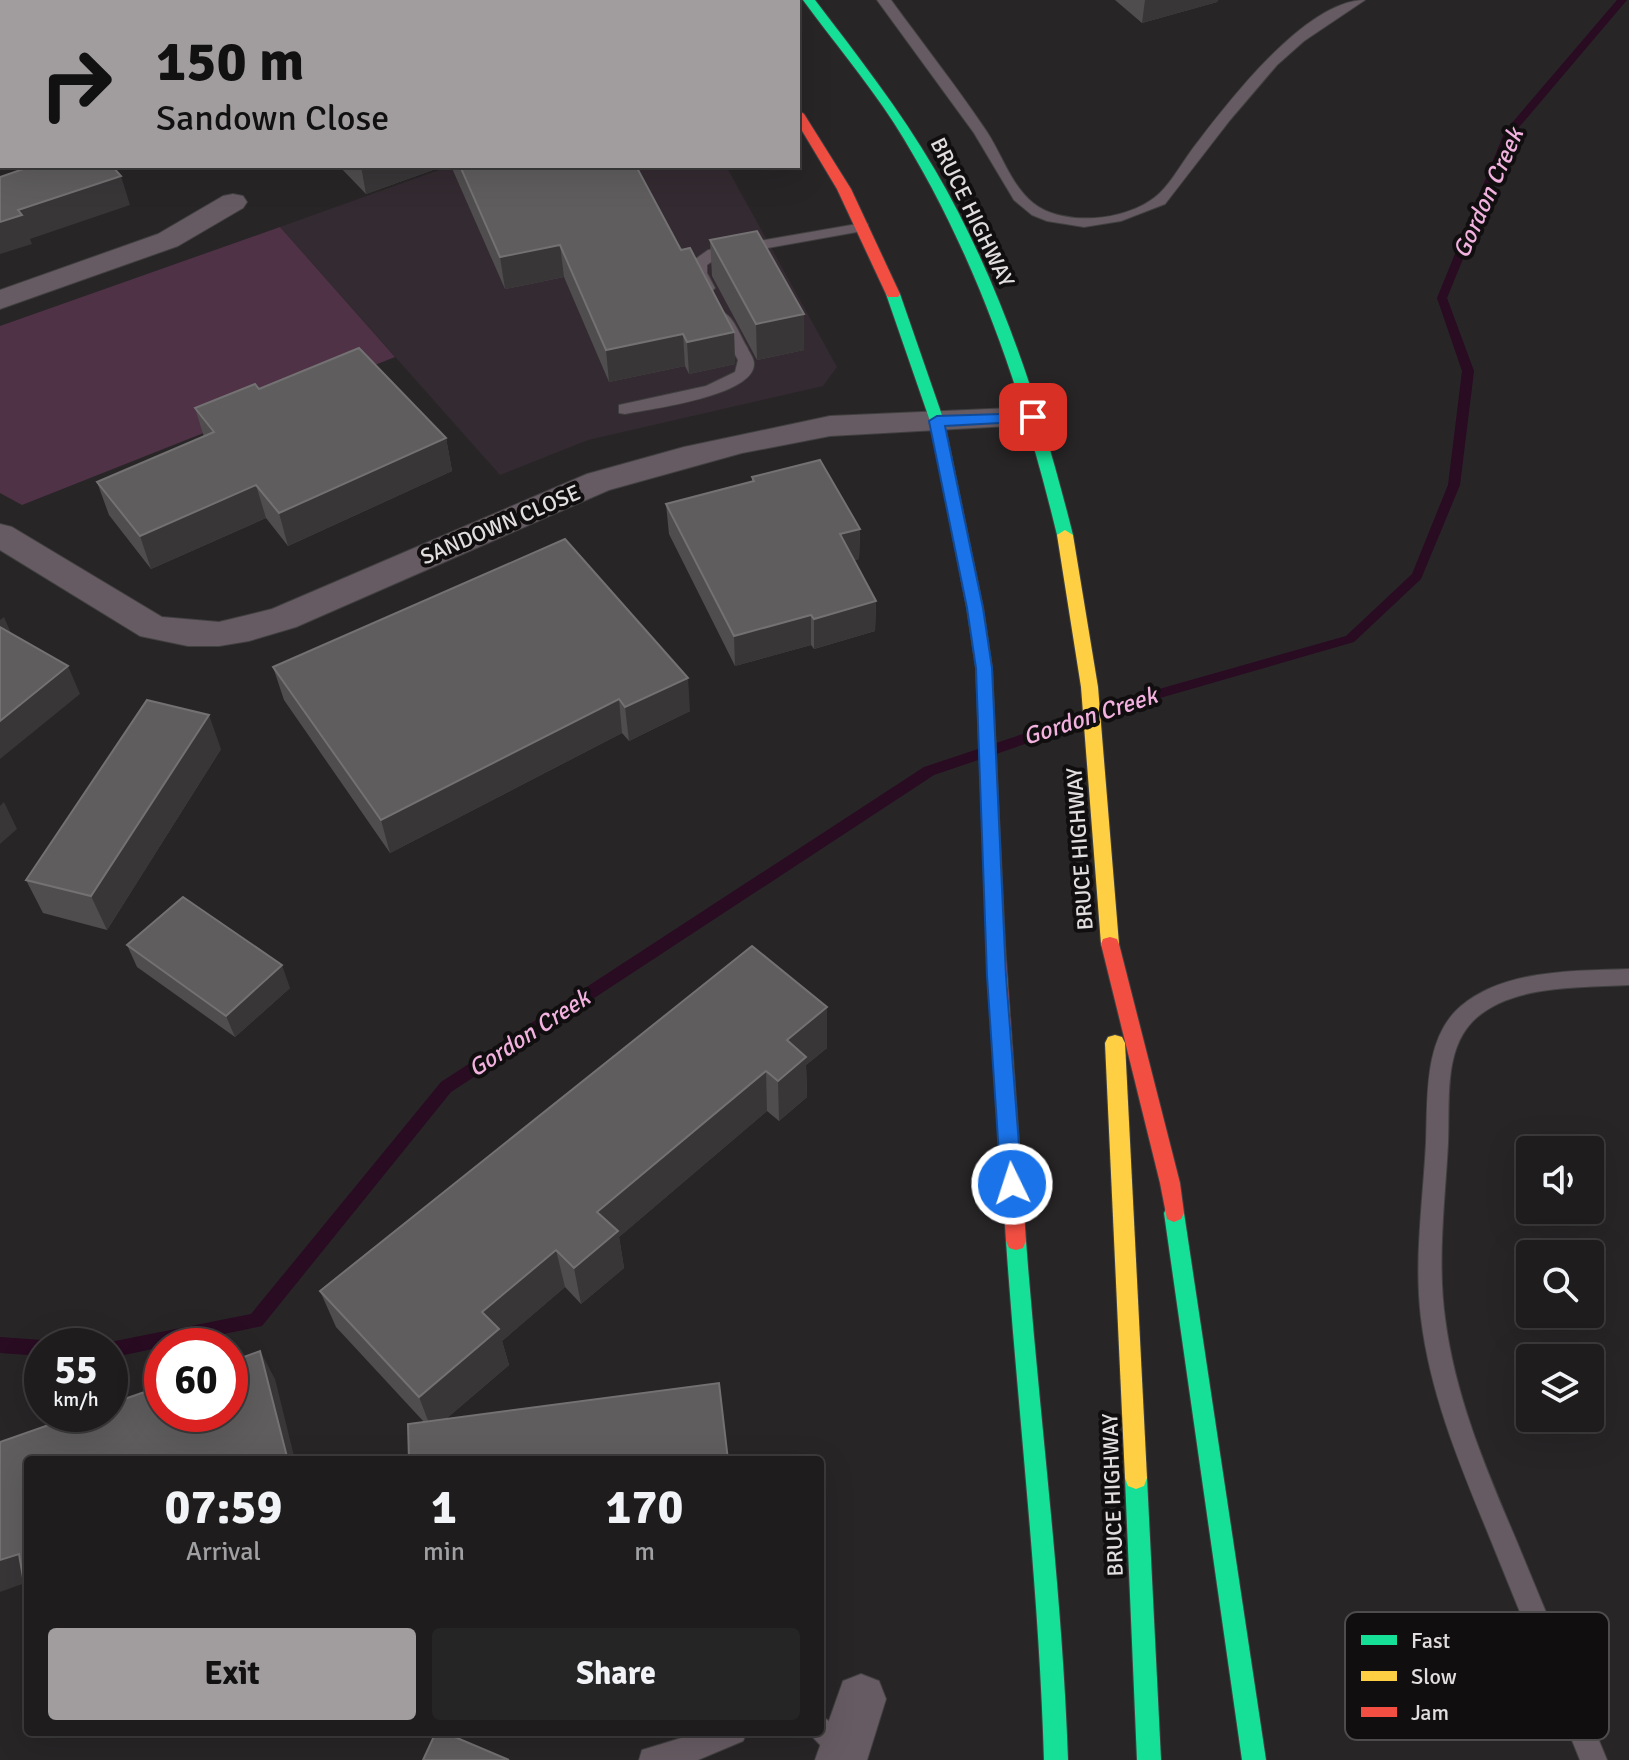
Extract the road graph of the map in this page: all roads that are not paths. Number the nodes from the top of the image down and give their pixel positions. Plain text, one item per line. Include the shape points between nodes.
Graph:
1 (809, 0) edge
2 (884, 0) edge
3 (1358, 0) edge
4 (800, 117) edge
5 (233, 202) dead end
6 (863, 227) junction
7 (0, 300) edge
8 (625, 409) dead end
9 (1033, 417) junction
10 (937, 421) junction
11 (0, 535) edge
12 (1110, 944) junction
13 (1629, 977) edge
14 (1533, 1612) edge
15 (861, 1699) dead end
16 (824, 1731) edge
17 (724, 1736) edge
18 (1586, 1740) edge
19 (652, 1760) edge
20 (841, 1760) edge
21 (1056, 1760) edge
22 (1149, 1760) edge
23 (1254, 1760) edge
24 (1594, 1760) edge

1 - 9 main road, BRUCE HIGHWAY via 888,106 933,178 990,297
2 - 3 lane via 981,134 1022,201 1037,212 1094,222 1140,212 1160,201 1274,60
4 - 6 main road
5 - 7 street via 168,240
6 - 8 lane via 704,257 699,273 746,368 734,381
6 - 10 main road via 894,296
9 - 10 street, SANDOWN CLOSE
9 - 12 main road, BRUCE HIGHWAY via 1057,497 1081,619
10 - 11 street, SANDOWN CLOSE via 833,426 718,448 598,482 284,618 213,637 152,627
10 - 21 main road via 984,668 997,976 1027,1394 1053,1664
12 - 22 main road, BRUCE HIGHWAY
12 - 23 main road via 1170,1183
13 - 14 lane via 1522,988 1476,1006 1449,1041 1441,1076 1432,1315 1444,1383 1468,1456
15 - 20 street
16 - 20 lane
17 - 19 lane
18 - 24 lane

